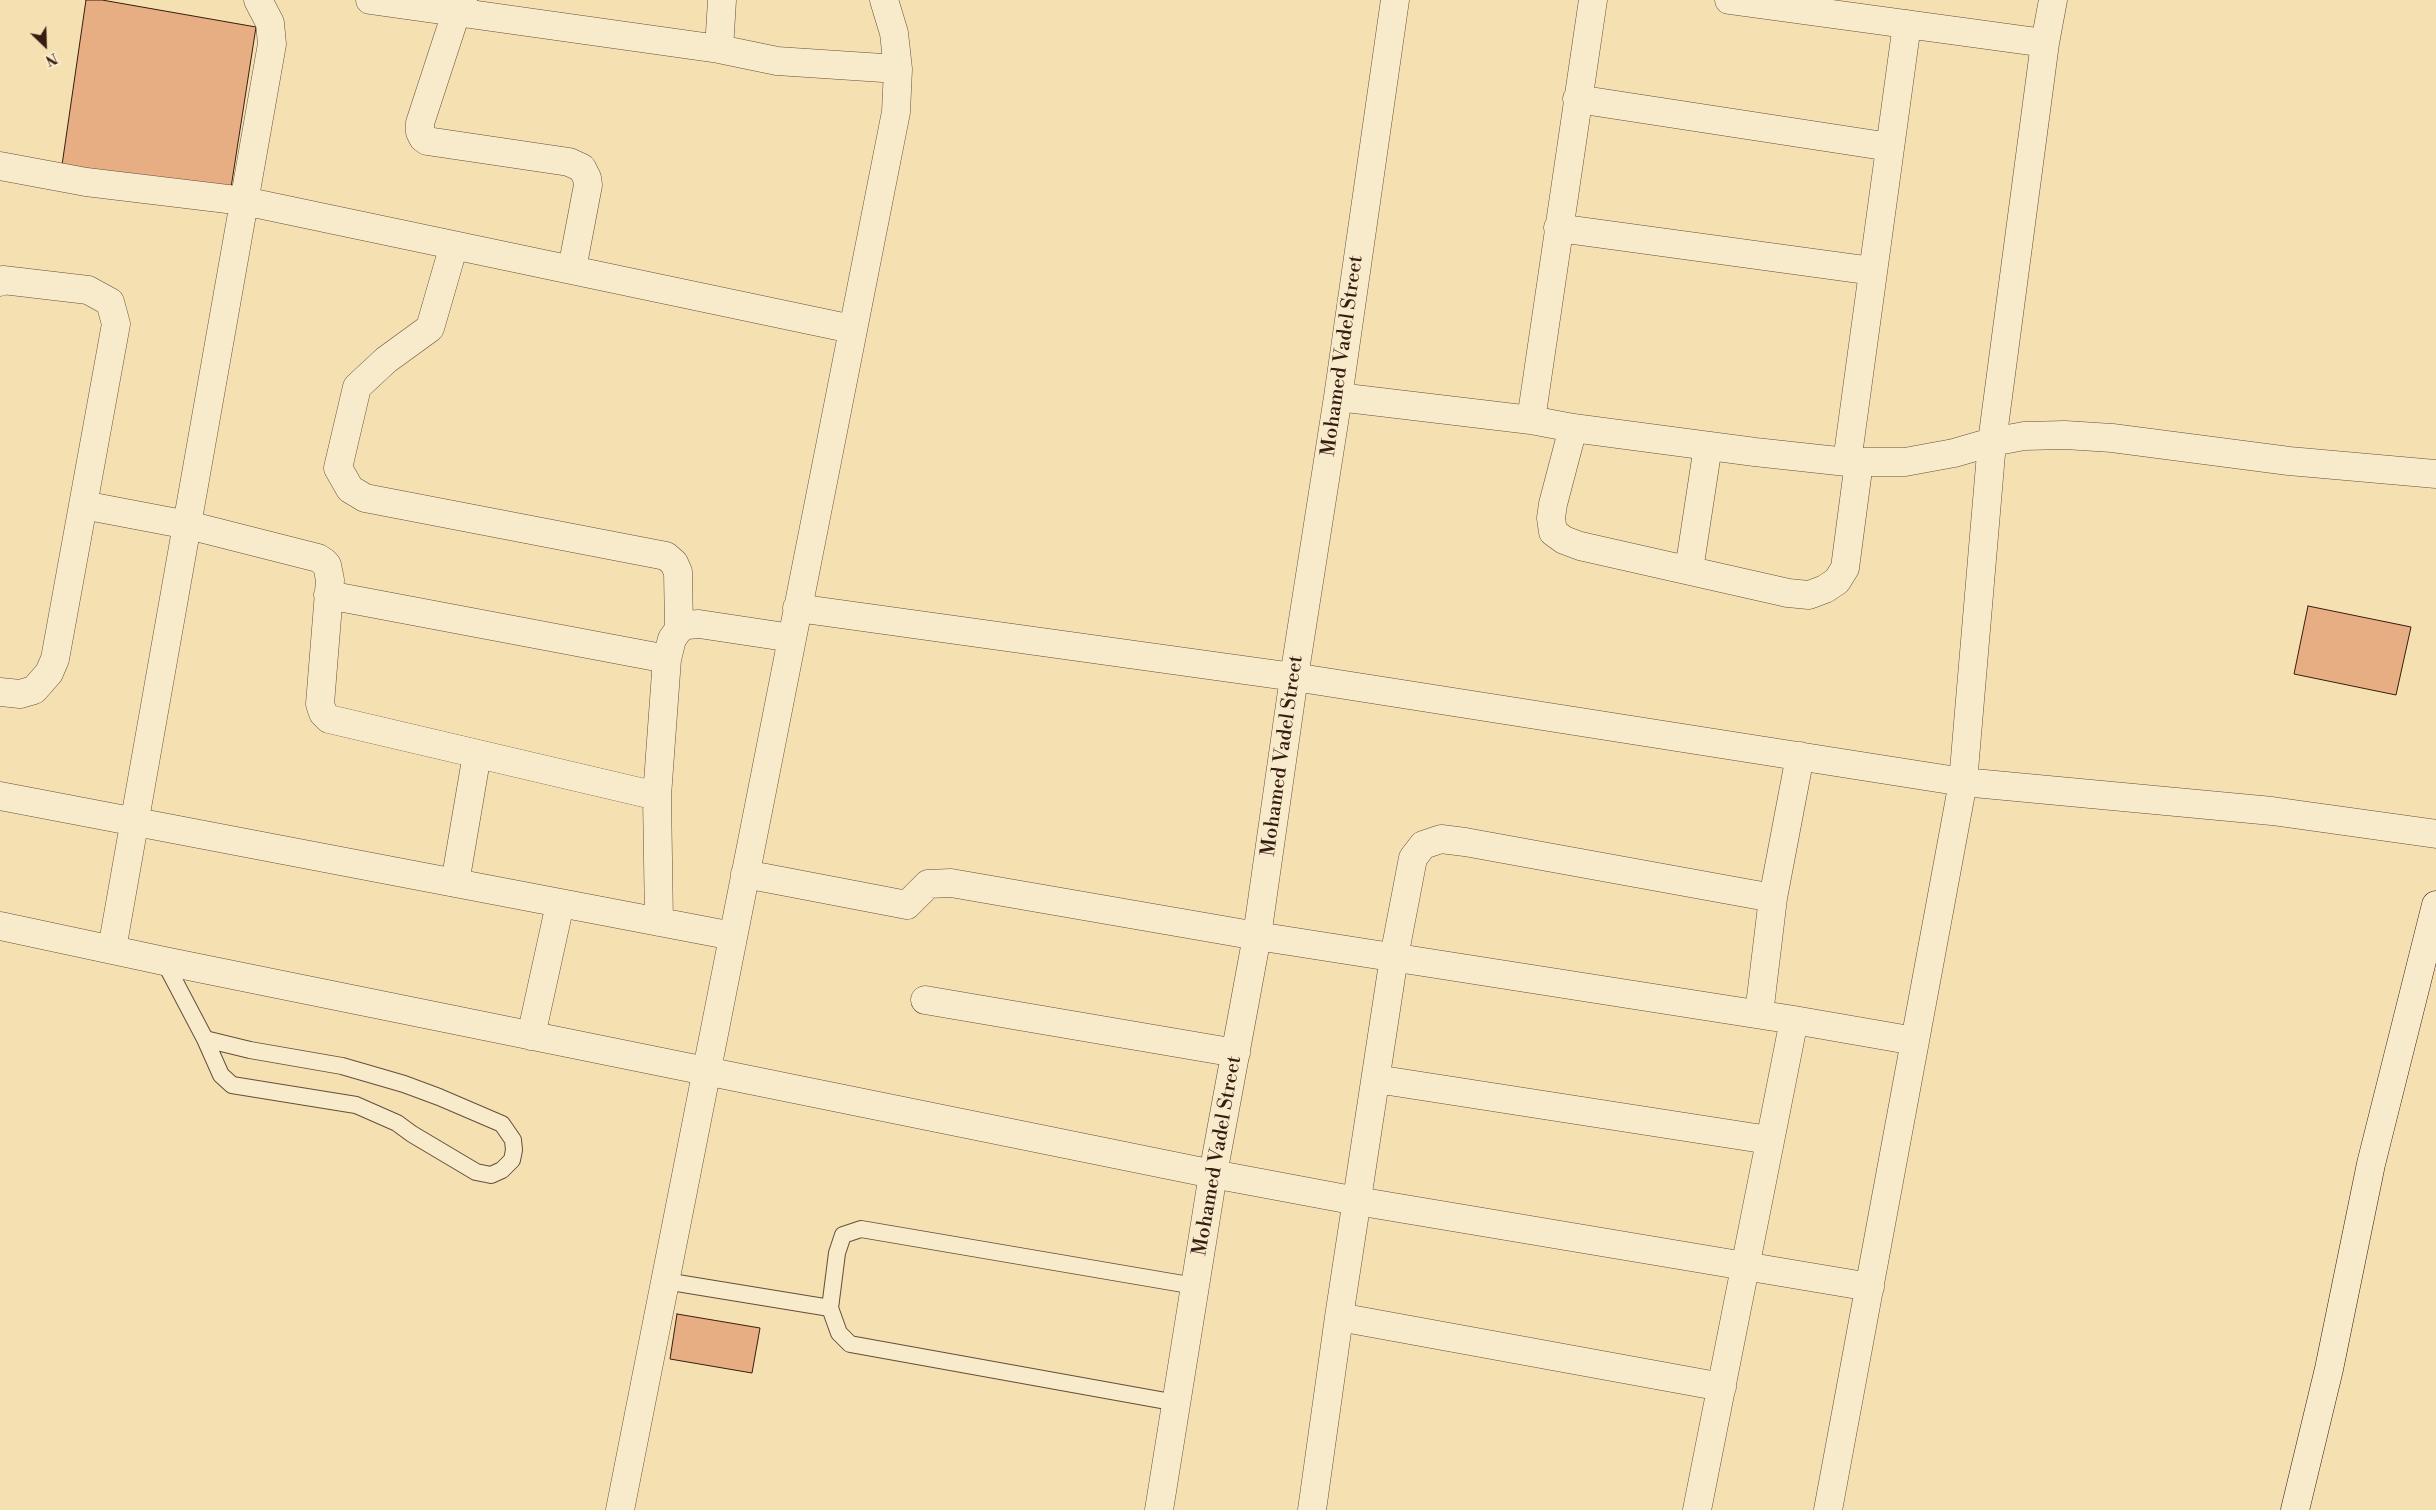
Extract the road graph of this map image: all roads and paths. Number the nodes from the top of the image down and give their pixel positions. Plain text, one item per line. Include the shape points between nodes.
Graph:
1 (258, 0) edge
2 (370, 0) edge
3 (722, 0) edge
4 (884, 0) edge
5 (1395, 0) edge
6 (1593, 0) edge
7 (1729, 0) edge
8 (2053, 0) edge
9 (460, 6) edge
10 (1907, 24) junction
11 (2045, 43) junction
12 (719, 49) junction
13 (898, 69) junction
14 (1577, 99) junction
15 (1890, 147) junction
16 (0, 166) edge
17 (244, 201) junction
18 (1558, 228) junction
19 (454, 245) junction
20 (572, 270) junction
21 (1873, 271) junction
22 (0, 282) edge
23 (852, 329) junction
24 (1338, 397) junction
25 (1531, 420) junction
26 (1573, 428) junction
27 (1992, 442) junction
28 (1708, 446) junction
29 (1853, 462) junction
30 (2436, 474) edge
31 (83, 505) junction
32 (188, 525) junction
33 (1688, 570) junction
34 (328, 595) junction
35 (797, 608) junction
36 (678, 629) junction
37 (792, 638) junction
38 (667, 659) junction
39 (1294, 677) junction
40 (0, 692) edge
41 (477, 754) junction
42 (1800, 756) junction
43 (1963, 782) junction
44 (0, 796) edge
45 (657, 796) junction
46 (134, 822) junction
47 (2436, 834) edge
48 (744, 874) junction
49 (455, 882) junction
50 (1773, 898) junction
51 (560, 904) junction
52 (2435, 916) edge
53 (659, 922) junction
54 (0, 926) edge
55 (732, 936) junction
56 (1257, 936) junction
57 (112, 949) junction
58 (1394, 957) junction
59 (164, 961) junction
60 (925, 1000) dead end
61 (1759, 1014) junction
62 (1794, 1020) junction
63 (531, 1036) junction
64 (205, 1039) junction
65 (1915, 1041) junction
66 (1236, 1053) junction
67 (706, 1072) junction
68 (1376, 1079) junction
69 (1769, 1140) junction
70 (1213, 1174) junction
71 (1357, 1201) junction
72 (1744, 1266) junction
73 (665, 1280) junction
74 (1195, 1286) junction
75 (1870, 1287) junction
76 (830, 1308) junction
77 (1338, 1317) junction
78 (1722, 1387) junction
79 (1177, 1403) junction
80 (620, 1510) edge
81 (1159, 1510) edge
82 (1312, 1510) edge
83 (1697, 1510) edge
84 (1828, 1510) edge
85 (2295, 1510) edge

1 - 17 street via 270,23 272,44
2 - 9 street
3 - 12 street
4 - 13 street via 894,33
5 - 24 street, Mohamed Vadel Street
6 - 14 street
7 - 10 street
8 - 11 street
9 - 12 street
9 - 20 street via 420,123 423,138 569,162 582,168 588,185
10 - 11 street
10 - 15 street
11 - 27 street
12 - 13 street via 776,61
13 - 23 street via 896,112
14 - 15 street
14 - 18 street
15 - 21 street
16 - 17 street via 86,182
17 - 19 street
17 - 32 street
18 - 21 street
18 - 25 street
19 - 20 street
19 - 36 street via 430,328 386,360 357,387 338,468 350,489 365,498 666,556 678,572
20 - 23 street
21 - 29 street
22 - 31 street via 88,290 110,302 116,324
23 - 35 street
24 - 25 street
24 - 39 street, Mohamed Vadel Street
25 - 26 street
26 - 28 street
26 - 33 street via 1552,511 1553,532 1580,546
27 - 29 street via 1905,462
27 - 30 street via 2065,434 2224,454
27 - 43 street
28 - 29 street
28 - 33 street
29 - 33 street via 1846,568 1837,581 1825,589 1809,595 1788,593
31 - 32 street
31 - 40 street via 55,659 49,673 34,690 20,694
32 - 34 street via 318,558 327,565
32 - 46 street
34 - 38 street
34 - 41 street via 320,693 323,713 340,723
35 - 37 street
35 - 39 street
36 - 37 street via 687,624 699,624
36 - 38 street
37 - 48 street
38 - 45 street
39 - 42 street
39 - 56 street, Mohamed Vadel Street
41 - 45 street
41 - 49 street
42 - 43 street
42 - 50 street
43 - 47 street via 2272,811
43 - 65 street
44 - 46 street
45 - 53 street
46 - 49 street
46 - 57 street
48 - 55 street
48 - 56 street via 907,905 928,884 951,883
49 - 51 street
50 - 58 street via 1442,839 1424,845 1413,858
50 - 61 street
51 - 53 street
51 - 63 street
52 - 85 street via 2372,1164
53 - 55 street
54 - 57 street
55 - 67 street
56 - 58 street
56 - 66 street, Mohamed Vadel Street
57 - 59 street
58 - 61 street
58 - 68 street
59 - 63 street
59 - 64 lane
60 - 66 street
61 - 62 street
62 - 65 street
62 - 69 street
63 - 67 street
64 - 64 lane via 221,1074 232,1085 356,1105 397,1123 476,1172 491,1175 512,1160 513,1140 502,1124 455,1103 350,1068
65 - 75 street
66 - 70 street, Mohamed Vadel Street
67 - 70 street
67 - 73 street
68 - 69 street
68 - 71 street
69 - 72 street
70 - 71 street
70 - 74 street, Mohamed Vadel Street
71 - 72 street
71 - 77 street
72 - 75 street
72 - 78 street
73 - 76 lane
73 - 80 street
74 - 76 lane via 861,1229 843,1235 837,1253
74 - 79 street, Mohamed Vadel Street
75 - 84 street
76 - 79 lane via 839,1333 850,1344
77 - 78 street
77 - 82 street
78 - 83 street
79 - 81 street, Mohamed Vadel Street

